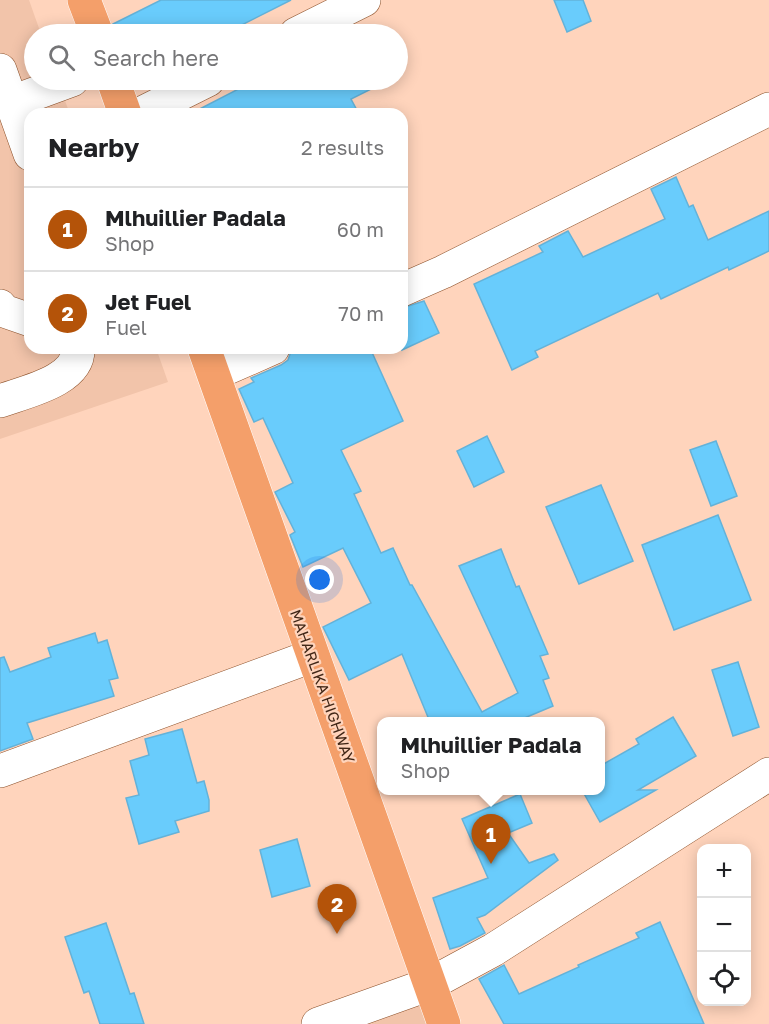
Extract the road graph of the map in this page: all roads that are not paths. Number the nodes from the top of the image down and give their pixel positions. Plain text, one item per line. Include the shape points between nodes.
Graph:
1 (84, 0) edge
2 (364, 0) edge
3 (93, 24) edge
4 (316, 24) edge
5 (0, 70) edge
6 (61, 90) edge
7 (117, 90) edge
8 (188, 90) edge
9 (40, 108) edge
10 (123, 108) edge
11 (152, 108) edge
12 (769, 109) edge
13 (16, 129) edge
14 (408, 287) edge
15 (0, 306) edge
16 (24, 318) edge
17 (79, 354) edge
18 (243, 354) edge
19 (209, 361) edge
20 (0, 401) edge
21 (312, 656) junction
22 (0, 771) edge
23 (769, 774) edge
24 (430, 984) junction
25 (318, 1024) edge
26 (444, 1024) edge

1 - 3 highway
2 - 4 street
5 - 13 street
6 - 9 street
7 - 10 highway
8 - 11 street
12 - 14 street
15 - 16 street
17 - 20 street via 72,369 60,378
18 - 19 street
19 - 21 highway, MAHARLIKA HIGHWAY
21 - 22 street
21 - 24 highway, MAHARLIKA HIGHWAY
23 - 24 street via 493,950
24 - 25 street
24 - 26 highway, MAHARLIKA HIGHWAY

